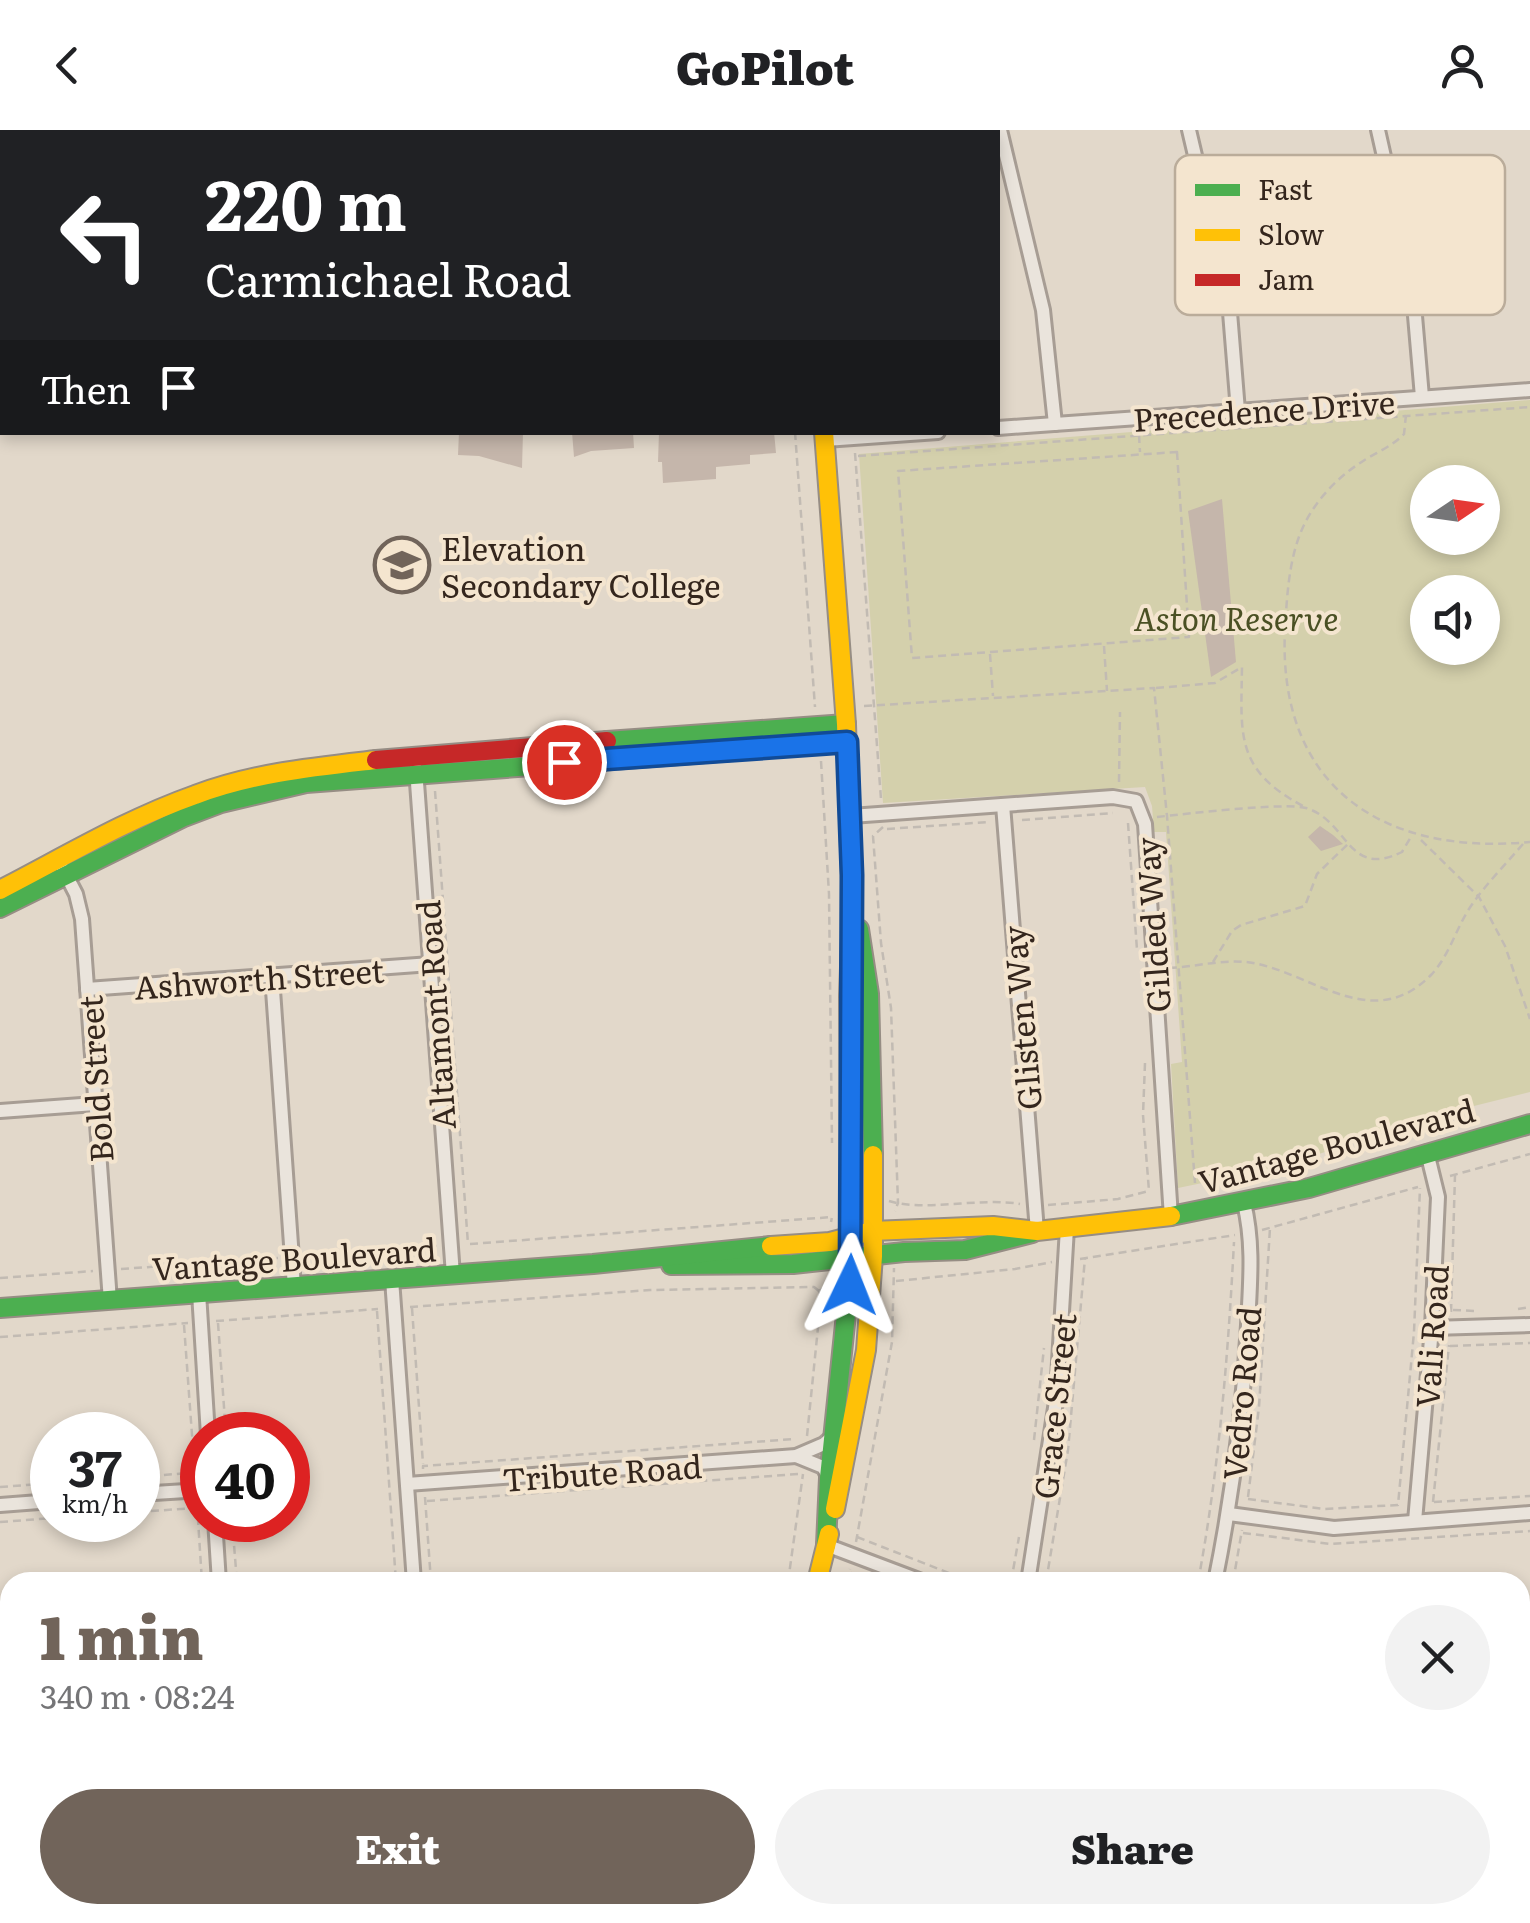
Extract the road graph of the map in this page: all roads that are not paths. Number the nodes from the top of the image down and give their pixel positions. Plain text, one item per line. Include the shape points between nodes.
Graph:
1 (1000, 130) edge
2 (1190, 130) edge
3 (1378, 130) edge
4 (1196, 155) edge
5 (1384, 155) edge
6 (1230, 315) edge
7 (1415, 315) edge
8 (1530, 390) edge
9 (1422, 398) junction
10 (1238, 412) junction
11 (1055, 424) junction
12 (1000, 428) edge
13 (852, 435) edge
14 (824, 436) edge
15 (846, 725) junction
16 (416, 764) junction
17 (1003, 805) junction
18 (851, 816) junction
19 (63, 869) junction
20 (852, 875) junction
21 (0, 890) edge
22 (0, 908) edge
23 (431, 964) junction
24 (272, 976) junction
25 (87, 989) junction
26 (96, 1104) junction
27 (0, 1111) edge
28 (1530, 1124) edge
29 (1428, 1152) junction
30 (1244, 1203) junction
31 (1170, 1217) junction
32 (1067, 1228) junction
33 (872, 1231) junction
34 (1037, 1231) junction
35 (852, 1236) junction
36 (830, 1252) junction
37 (872, 1256) junction
38 (851, 1260) junction
39 (453, 1275) junction
40 (392, 1279) junction
41 (294, 1287) junction
42 (199, 1293) junction
43 (110, 1301) junction
44 (0, 1308) edge
45 (1530, 1325) edge
46 (1432, 1328) junction
47 (206, 1412) edge
48 (834, 1434) junction
49 (801, 1455) junction
50 (829, 1478) junction
51 (408, 1484) junction
52 (30, 1503) edge
53 (0, 1505) edge
54 (1530, 1513) edge
55 (1229, 1514) junction
56 (1416, 1521) junction
57 (216, 1542) edge
58 (826, 1546) junction
59 (219, 1572) edge
60 (413, 1572) edge
61 (820, 1572) edge
62 (897, 1572) edge
63 (1030, 1572) edge
64 (1217, 1572) edge

1 - 11 street via 1045,321
2 - 4 street
3 - 5 street
6 - 10 street
7 - 9 street
8 - 9 street, Precedence Drive
9 - 10 street, Precedence Drive
10 - 11 street, Precedence Drive
11 - 12 street, Precedence Drive
13 - 14 street
14 - 15 street
15 - 16 street via 816,736
15 - 18 street
16 - 19 street via 317,765 239,781 146,815
16 - 23 street, Altamont Road
17 - 18 street, Gilded Way
17 - 31 street, Gilded Way via 1120,796 1136,801 1144,818
17 - 34 street, Glisten Way
18 - 20 street
19 - 21 street
19 - 22 street
19 - 25 street, Bold Street via 79,902
20 - 33 street via 872,1045
20 - 35 street
23 - 24 street, Ashworth Street
23 - 39 street, Altamont Road
24 - 25 street, Ashworth Street
24 - 41 street
25 - 26 street, Bold Street
26 - 27 street
26 - 43 street, Bold Street
28 - 29 street, Vantage Boulevard
29 - 30 street, Vantage Boulevard
29 - 46 street, Vali Road via 1436,1180
30 - 31 street, Vantage Boulevard
30 - 55 street, Vedro Road via 1251,1232 1246,1360
31 - 32 street, Vantage Boulevard
32 - 34 street, Vantage Boulevard
32 - 63 street, Grace Street via 1053,1430
33 - 34 street, Vantage Boulevard
33 - 35 street, Vantage Boulevard
33 - 37 street
34 - 37 street, Vantage Boulevard via 965,1250
35 - 36 street, Vantage Boulevard
35 - 38 street
36 - 38 street, Vantage Boulevard
36 - 39 street, Vantage Boulevard via 716,1249
37 - 38 street, Vantage Boulevard
37 - 58 street via 861,1382
38 - 48 street
39 - 40 street, Vantage Boulevard
40 - 41 street, Vantage Boulevard
40 - 51 street
41 - 42 street, Vantage Boulevard
42 - 43 street, Vantage Boulevard
42 - 47 street
43 - 44 street, Vantage Boulevard
45 - 46 street
46 - 56 street, Vali Road
48 - 49 street
48 - 50 street
49 - 50 street
49 - 51 street, Tribute Road
50 - 58 street
51 - 60 street
52 - 53 street
54 - 56 street
55 - 56 street via 1314,1527
55 - 64 street, Vedro Road
57 - 59 street
58 - 61 street
58 - 62 street

